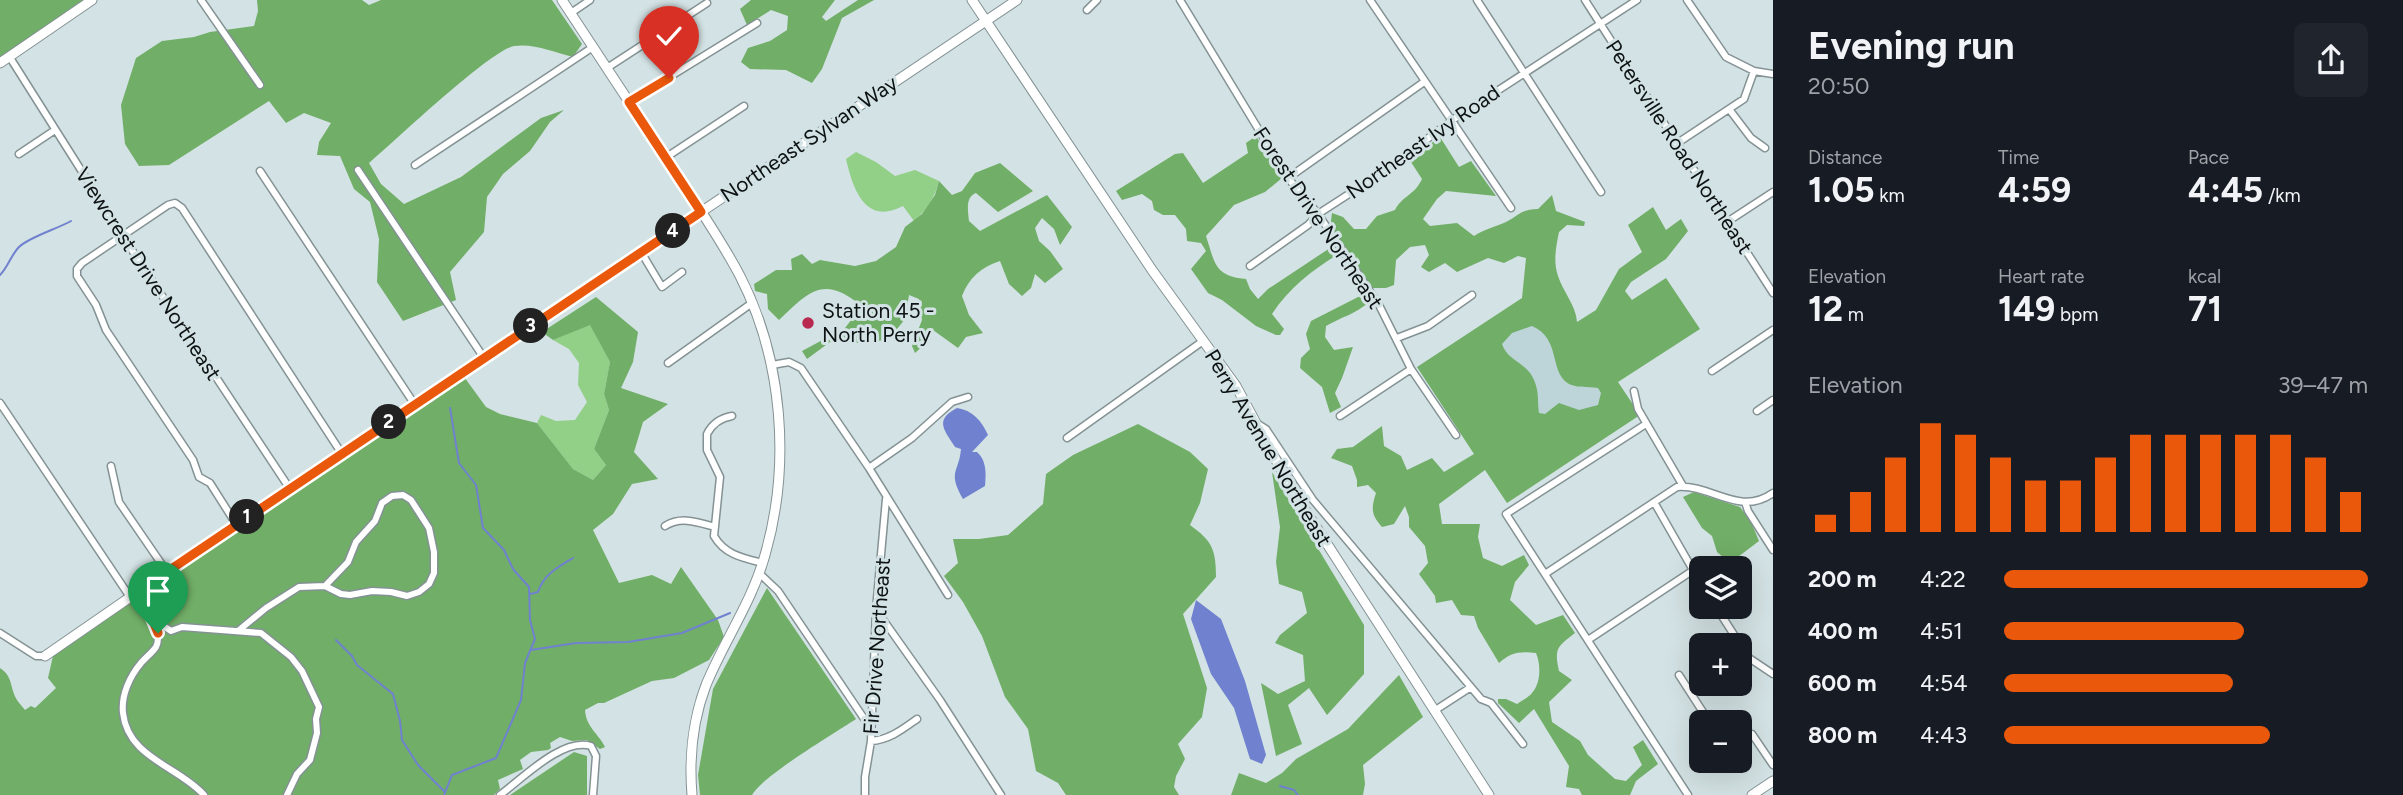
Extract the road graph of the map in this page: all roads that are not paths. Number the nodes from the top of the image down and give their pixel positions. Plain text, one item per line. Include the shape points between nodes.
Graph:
1 (92, 0) edge
2 (201, 0) edge
3 (562, 0) edge
4 (590, 0) edge
5 (972, 0) edge
6 (1017, 0) edge
7 (1097, 0) edge
8 (1180, 0) edge
9 (1370, 0) edge
10 (1477, 0) edge
11 (1585, 0) edge
12 (1637, 0) edge
13 (1687, 0) edge
14 (707, 3) dead end
15 (1087, 10) dead end
16 (571, 13) junction
17 (985, 20) junction
18 (757, 23) dead end
19 (1600, 23) junction
20 (593, 47) junction
21 (9, 56) junction
22 (0, 62) edge
23 (607, 68) junction
24 (1754, 71) junction
25 (1524, 73) junction
26 (1773, 74) edge
27 (1424, 82) junction
28 (260, 85) dead end
29 (629, 102) junction
30 (744, 106) dead end
31 (1729, 108) junction
32 (1451, 121) junction
33 (55, 130) junction
34 (1676, 144) junction
35 (1765, 148) dead end
36 (19, 154) dead end
37 (665, 158) junction
38 (415, 165) dead end
39 (358, 170) dead end
40 (260, 171) dead end
41 (1288, 178) junction
42 (1601, 192) dead end
43 (1773, 192) edge
44 (1511, 208) dead end
45 (701, 212) junction
46 (1318, 214) junction
47 (1727, 222) junction
48 (122, 235) junction
49 (641, 252) junction
50 (1250, 266) dead end
51 (682, 272) dead end
52 (1772, 288) edge
53 (1472, 295) dead end
54 (752, 303) junction
55 (1773, 330) edge
56 (1397, 338) junction
57 (1203, 341) junction
58 (484, 358) junction
59 (668, 363) dead end
60 (772, 365) junction
61 (1410, 369) junction
62 (1712, 370) dead end
63 (1634, 391) dead end
64 (968, 397) dead end
65 (1773, 400) edge
66 (0, 403) edge
67 (415, 405) junction
68 (1757, 411) dead end
69 (732, 416) dead end
70 (1340, 416) dead end
71 (1257, 422) junction
72 (1646, 424) junction
73 (1456, 435) dead end
74 (1067, 438) dead end
75 (342, 454) junction
76 (111, 466) dead end
77 (869, 468) junction
78 (1683, 486) junction
79 (290, 489) junction
80 (1773, 493) edge
81 (886, 497) junction
82 (1654, 502) junction
83 (1745, 502) junction
84 (236, 524) junction
85 (665, 526) dead end
86 (715, 527) junction
87 (1773, 550) edge
88 (1689, 566) edge
89 (761, 568) junction
90 (167, 572) junction
91 (1689, 573) edge
92 (1545, 574) junction
93 (149, 584) junction
94 (325, 586) junction
95 (132, 595) junction
96 (948, 595) dead end
97 (876, 610) junction
98 (151, 617) junction
99 (1724, 619) edge
100 (171, 631) junction
101 (238, 631) junction
102 (0, 633) edge
103 (1588, 640) junction
104 (157, 646) junction
105 (45, 656) joint
106 (1773, 674) edge
107 (1679, 675) dead end
108 (1471, 687) junction
109 (1702, 710) edge
110 (1434, 711) junction
111 (917, 719) dead end
112 (867, 723) dead end
113 (1752, 734) edge
114 (871, 741) junction
115 (1523, 744) dead end
116 (1773, 765) edge
117 (1773, 781) edge
118 (286, 794) edge
119 (204, 795) edge
120 (500, 795) edge
121 (593, 795) edge
122 (692, 795) edge
123 (865, 795) edge
124 (1001, 795) edge
125 (1489, 795) edge
126 (1688, 795) edge
127 (1752, 795) edge

1 - 21 main road
2 - 28 street
3 - 16 main road
4 - 16 street
5 - 17 main road, Perry Avenue Northeast
6 - 17 main road, Northeast Sylvan Way
7 - 15 street
8 - 41 street, Forest Drive Northeast
9 - 27 street
10 - 25 street
11 - 19 street, Petersville Road Northeast
12 - 19 street, Northeast Ivy Road
13 - 24 street via 1726,57
14 - 23 street
16 - 20 main road
17 - 45 main road, Northeast Sylvan Way
17 - 57 main road, Perry Avenue Northeast
18 - 29 street
19 - 25 street, Northeast Ivy Road
19 - 34 street, Petersville Road Northeast
20 - 23 main road
20 - 38 street
21 - 22 main road
21 - 33 street, Viewcrest Drive Northeast
23 - 29 main road
24 - 26 street
24 - 31 street via 1744,99
25 - 32 street, Northeast Ivy Road
25 - 42 street
27 - 32 street
27 - 41 street
29 - 37 main road
30 - 37 street
31 - 34 street
31 - 35 street via 1751,138
32 - 44 street
32 - 46 street, Northeast Ivy Road
33 - 36 street
33 - 48 street, Viewcrest Drive Northeast
34 - 47 street, Petersville Road Northeast
37 - 45 main road
39 - 58 street
40 - 67 street
41 - 46 street, Forest Drive Northeast
43 - 47 street
45 - 49 main road, Northeast Sylvan Way
45 - 54 main road
46 - 50 street, Northeast Ivy Road
46 - 56 street, Forest Drive Northeast
47 - 52 street, Petersville Road Northeast
48 - 75 street via 168,205 182,208
48 - 79 street, Viewcrest Drive Northeast
48 - 84 street via 82,263 77,276 106,330 194,460 199,477 210,483
49 - 51 street via 662,286
49 - 58 main road, Northeast Sylvan Way
53 - 56 street via 1428,326
54 - 59 street
54 - 60 main road
55 - 62 street
56 - 61 street, Forest Drive Northeast
57 - 71 main road, Perry Avenue Northeast
57 - 74 street
58 - 67 main road, Northeast Sylvan Way
60 - 77 street via 789,362 801,368
60 - 89 main road via 779,459
61 - 70 street
61 - 73 street, Forest Drive Northeast
63 - 72 street
64 - 77 street via 952,402
65 - 68 street
66 - 95 street
67 - 75 main road, Northeast Sylvan Way
69 - 86 street via 717,422 707,434 708,450 723,482
71 - 108 street via 1314,500
71 - 110 main road, Perry Avenue Northeast via 1291,488
72 - 78 street
72 - 92 street via 1506,514
75 - 79 main road, Northeast Sylvan Way
76 - 90 street via 119,502
77 - 81 street
78 - 82 street
78 - 83 street
79 - 84 main road, Northeast Sylvan Way
80 - 83 street via 1756,503
81 - 96 street
81 - 97 street, Fir Drive Northeast
82 - 88 street
82 - 92 street
83 - 87 street
84 - 90 main road, Northeast Sylvan Way
85 - 86 street via 681,519
86 - 89 street via 714,536 729,552
89 - 112 street
89 - 122 main road via 701,700 693,743
90 - 93 main road, Northeast Sylvan Way
91 - 103 street
92 - 103 street
93 - 95 main road, Northeast Sylvan Way
93 - 98 street via 146,597
94 - 94 street via 341,594 372,591 407,596 429,584 434,573 429,528 411,500 393,496 382,503 348,562
94 - 101 street via 299,587
95 - 98 street
95 - 105 main road, Northeast Sylvan Way
97 - 114 street, Fir Drive Northeast
97 - 124 street
98 - 100 street
98 - 104 street via 158,633
99 - 106 street via 1749,658
100 - 101 street via 182,627
100 - 104 street
101 - 118 street via 261,633 291,657 319,707 310,761
102 - 105 street via 36,656
103 - 126 street
104 - 119 street via 127,686 122,710 125,723 142,750
107 - 109 street
108 - 110 street
108 - 115 street
110 - 125 main road, Perry Avenue Northeast
111 - 114 street via 898,733
113 - 116 street
114 - 123 street, Fir Drive Northeast
117 - 127 main road
120 - 121 street via 563,748 583,744 591,746 596,756

